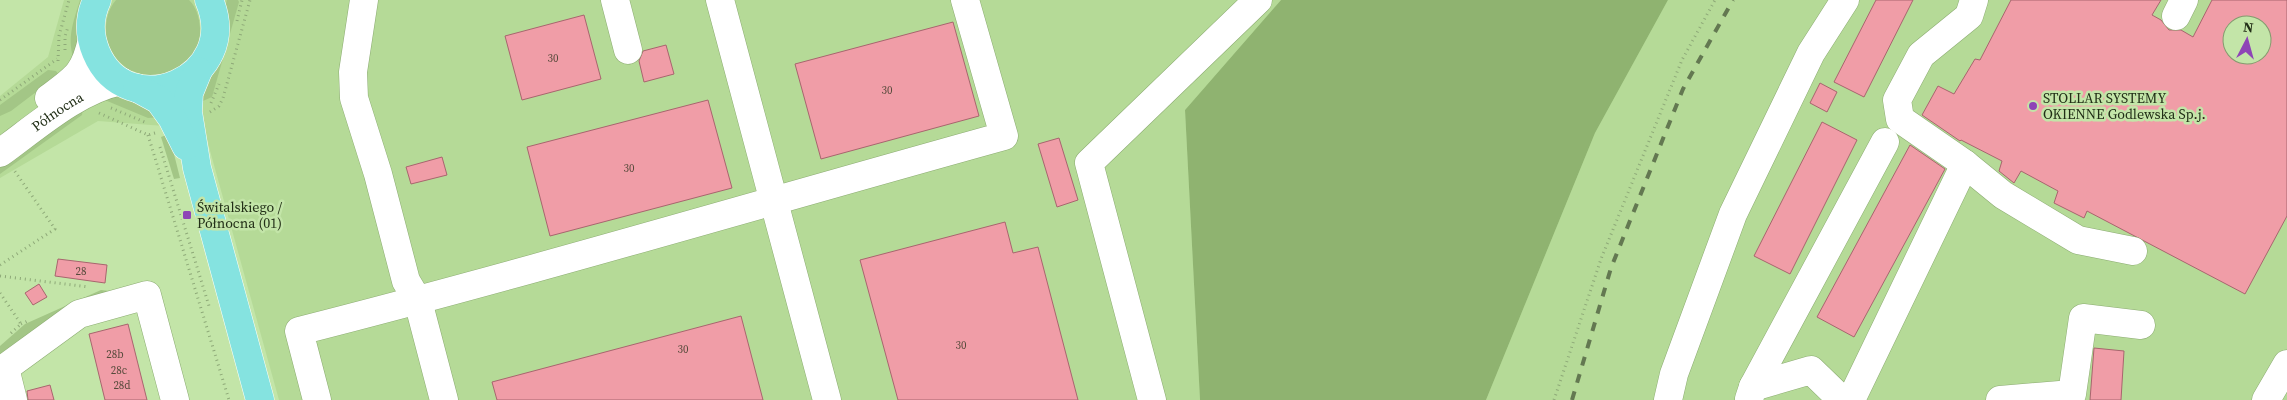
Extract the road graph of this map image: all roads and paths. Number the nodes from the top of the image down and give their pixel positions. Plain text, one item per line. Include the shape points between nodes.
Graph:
1 (97, 0) edge
2 (364, 0) edge
3 (616, 0) edge
4 (720, 0) edge
5 (965, 0) edge
6 (1258, 0) edge
7 (1715, 0) edge
8 (1845, 0) edge
9 (1974, 0) edge
10 (226, 5) edge
11 (92, 39) junction
12 (628, 50) dead end
13 (57, 59) dead end
14 (198, 71) junction
15 (129, 84) junction
16 (0, 100) edge
17 (153, 125) dead end
18 (0, 134) edge
19 (148, 135) dead end
20 (1885, 142) dead end
21 (7, 161) edge
22 (1966, 164) junction
23 (197, 168) junction
24 (774, 199) junction
25 (2133, 250) dead end
26 (0, 265) edge
27 (0, 276) edge
28 (98, 288) dead end
29 (0, 293) edge
30 (418, 301) junction
31 (208, 303) dead end
32 (2140, 325) dead end
33 (7, 337) dead end
34 (2287, 364) edge
35 (1751, 393) edge
36 (13, 400) edge
37 (175, 400) edge
38 (229, 400) edge
39 (260, 400) edge
40 (317, 400) edge
41 (444, 400) edge
42 (827, 400) edge
43 (1152, 400) edge
44 (1554, 400) edge
45 (1668, 400) edge
46 (1842, 400) edge
47 (1851, 400) edge
48 (2000, 400) edge
49 (2266, 400) edge

1 - 11 main road via 91,22
2 - 30 street via 357,41 420,276
3 - 12 street
4 - 24 street
5 - 24 street via 1004,136
6 - 43 street via 1089,163
7 - 44 path via 1682,60 1601,259
8 - 45 street via 1811,53 1733,214 1674,374
9 - 22 street via 1969,16 1922,55 1897,100 1900,119
10 - 14 main road via 211,52
11 - 15 main road via 102,63
11 - 18 street, Północna via 87,61 78,75
13 - 16 path
14 - 15 main road via 171,87 154,90
14 - 23 main road via 189,92 188,112
15 - 21 street, Północna via 105,84 82,95
15 - 23 main road via 159,100 172,118
17 - 31 path
19 - 38 path
20 - 35 street
21 - 26 path via 55,229
22 - 25 street via 2003,195 2078,240
22 - 47 street
23 - 39 main road
24 - 30 street
24 - 42 street
27 - 28 path
29 - 33 path via 21,324
30 - 40 street via 299,331
30 - 41 street
32 - 48 street via 2083,318 2072,394
34 - 49 street
35 - 46 street via 1811,370
36 - 37 street via 5,368 79,314 147,295

